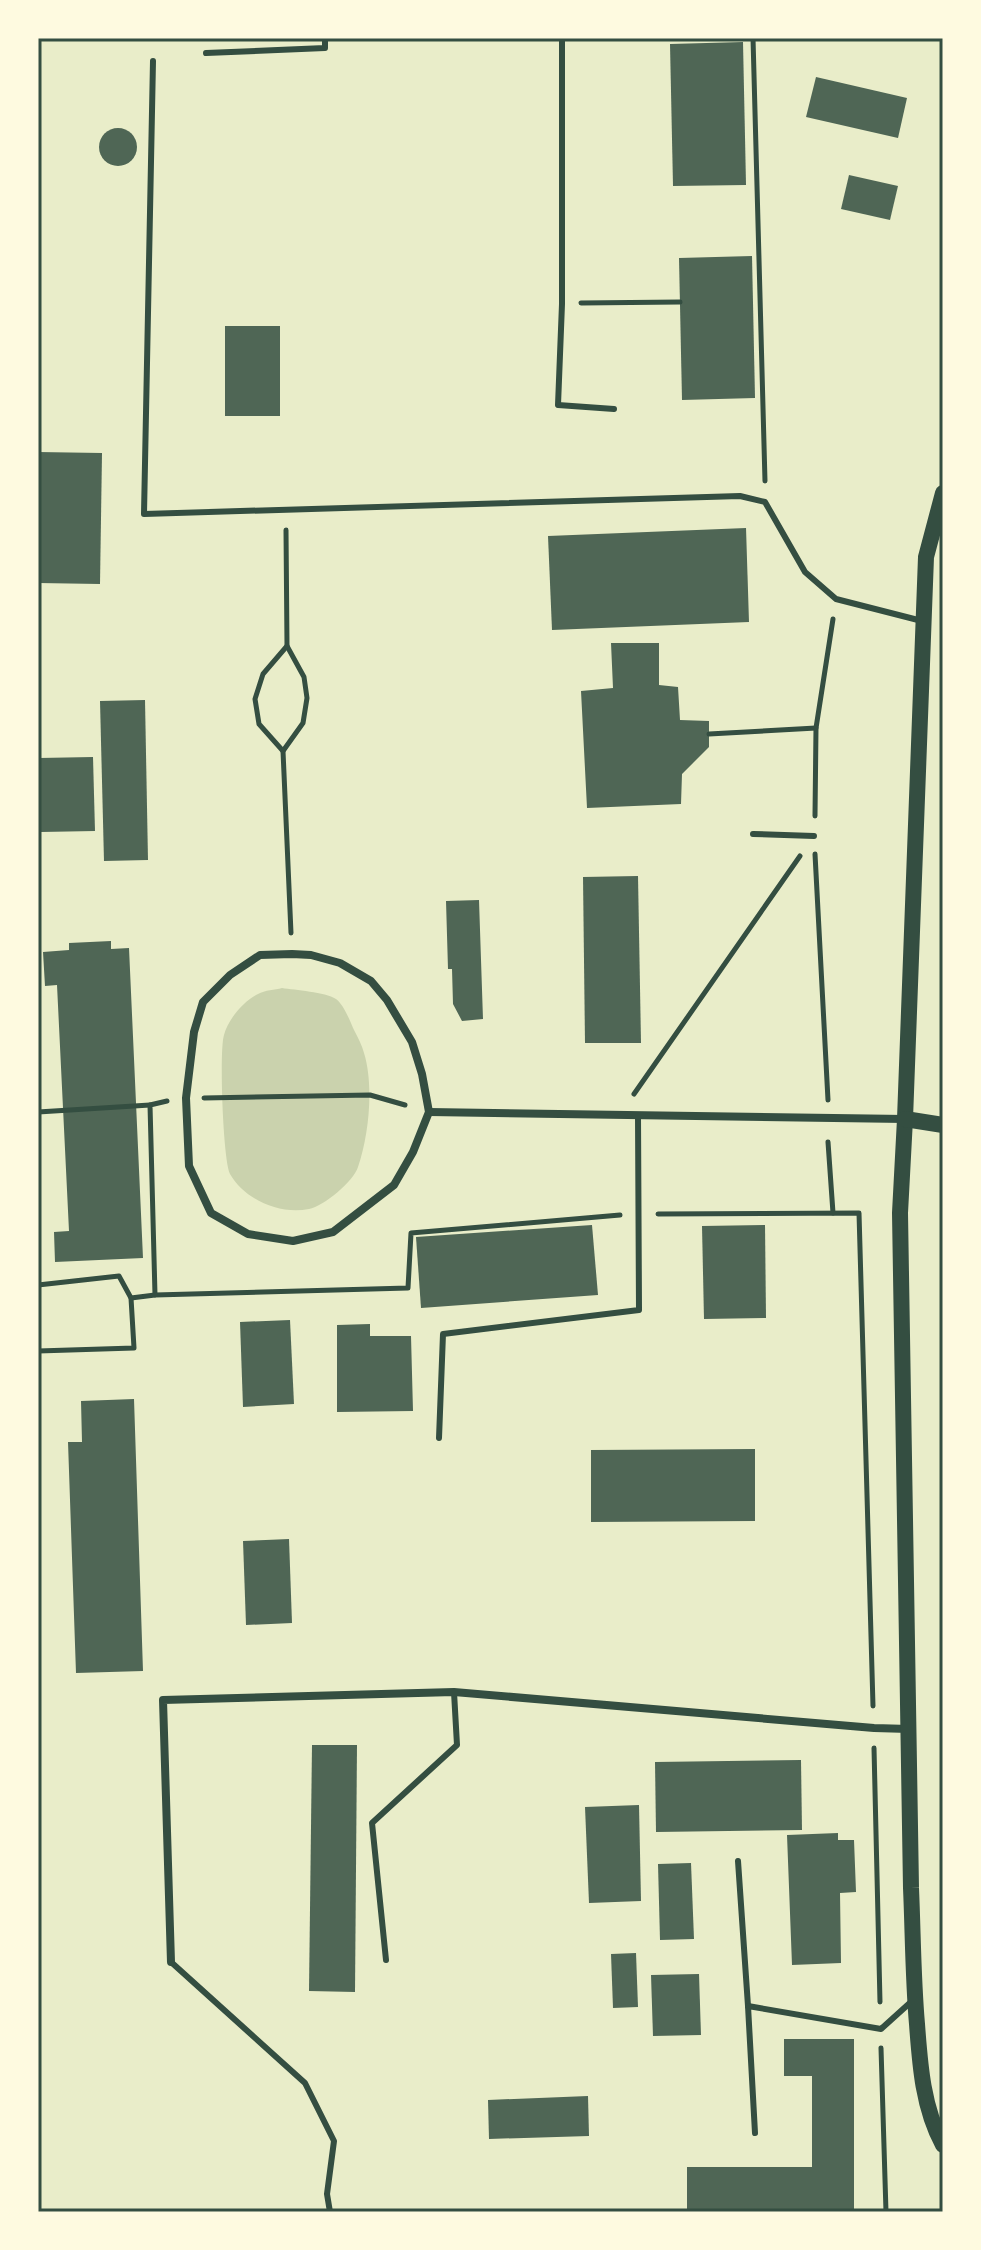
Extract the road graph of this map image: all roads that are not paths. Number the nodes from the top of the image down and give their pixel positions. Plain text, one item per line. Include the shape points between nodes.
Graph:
1 (325, 38) edge
2 (562, 38) edge
3 (206, 53) dead end
4 (153, 61) dead end
5 (614, 409) dead end
6 (943, 493) edge
7 (922, 621) junction
8 (753, 834) dead end
9 (814, 836) road end
10 (429, 1112) junction
11 (638, 1116) junction
12 (905, 1119) junction
13 (943, 1125) edge
14 (439, 1438) dead end
15 (454, 1692) junction
16 (909, 1729) junction
17 (738, 1861) dead end
18 (386, 1960) dead end
19 (171, 1962) joint
20 (915, 1998) junction
21 (748, 2006) junction
22 (755, 2133) dead end
23 (943, 2145) edge
24 (330, 2212) edge

1 - 3 lane via 325,48
2 - 5 lane via 558,405
4 - 7 lane via 144,514 740,496 765,502 805,572 836,599
6 - 7 main road via 926,557
7 - 12 main road
8 - 9 lane
10 - 10 street via 412,1042 387,1000 371,981 340,963 311,955 260,955 203,1002 186,1098 189,1166 211,1213 248,1234 293,1241 333,1232 394,1185
10 - 11 street
11 - 12 street
11 - 14 lane via 639,1310 443,1334
12 - 13 main road
12 - 16 main road via 900,1213
15 - 16 street
15 - 18 lane via 457,1745 372,1823
15 - 19 street via 163,1700
16 - 20 main road
17 - 21 lane
19 - 24 lane via 305,2083 334,2141 327,2194
20 - 21 lane via 881,2029
20 - 23 main road via 927,2107
21 - 22 lane

